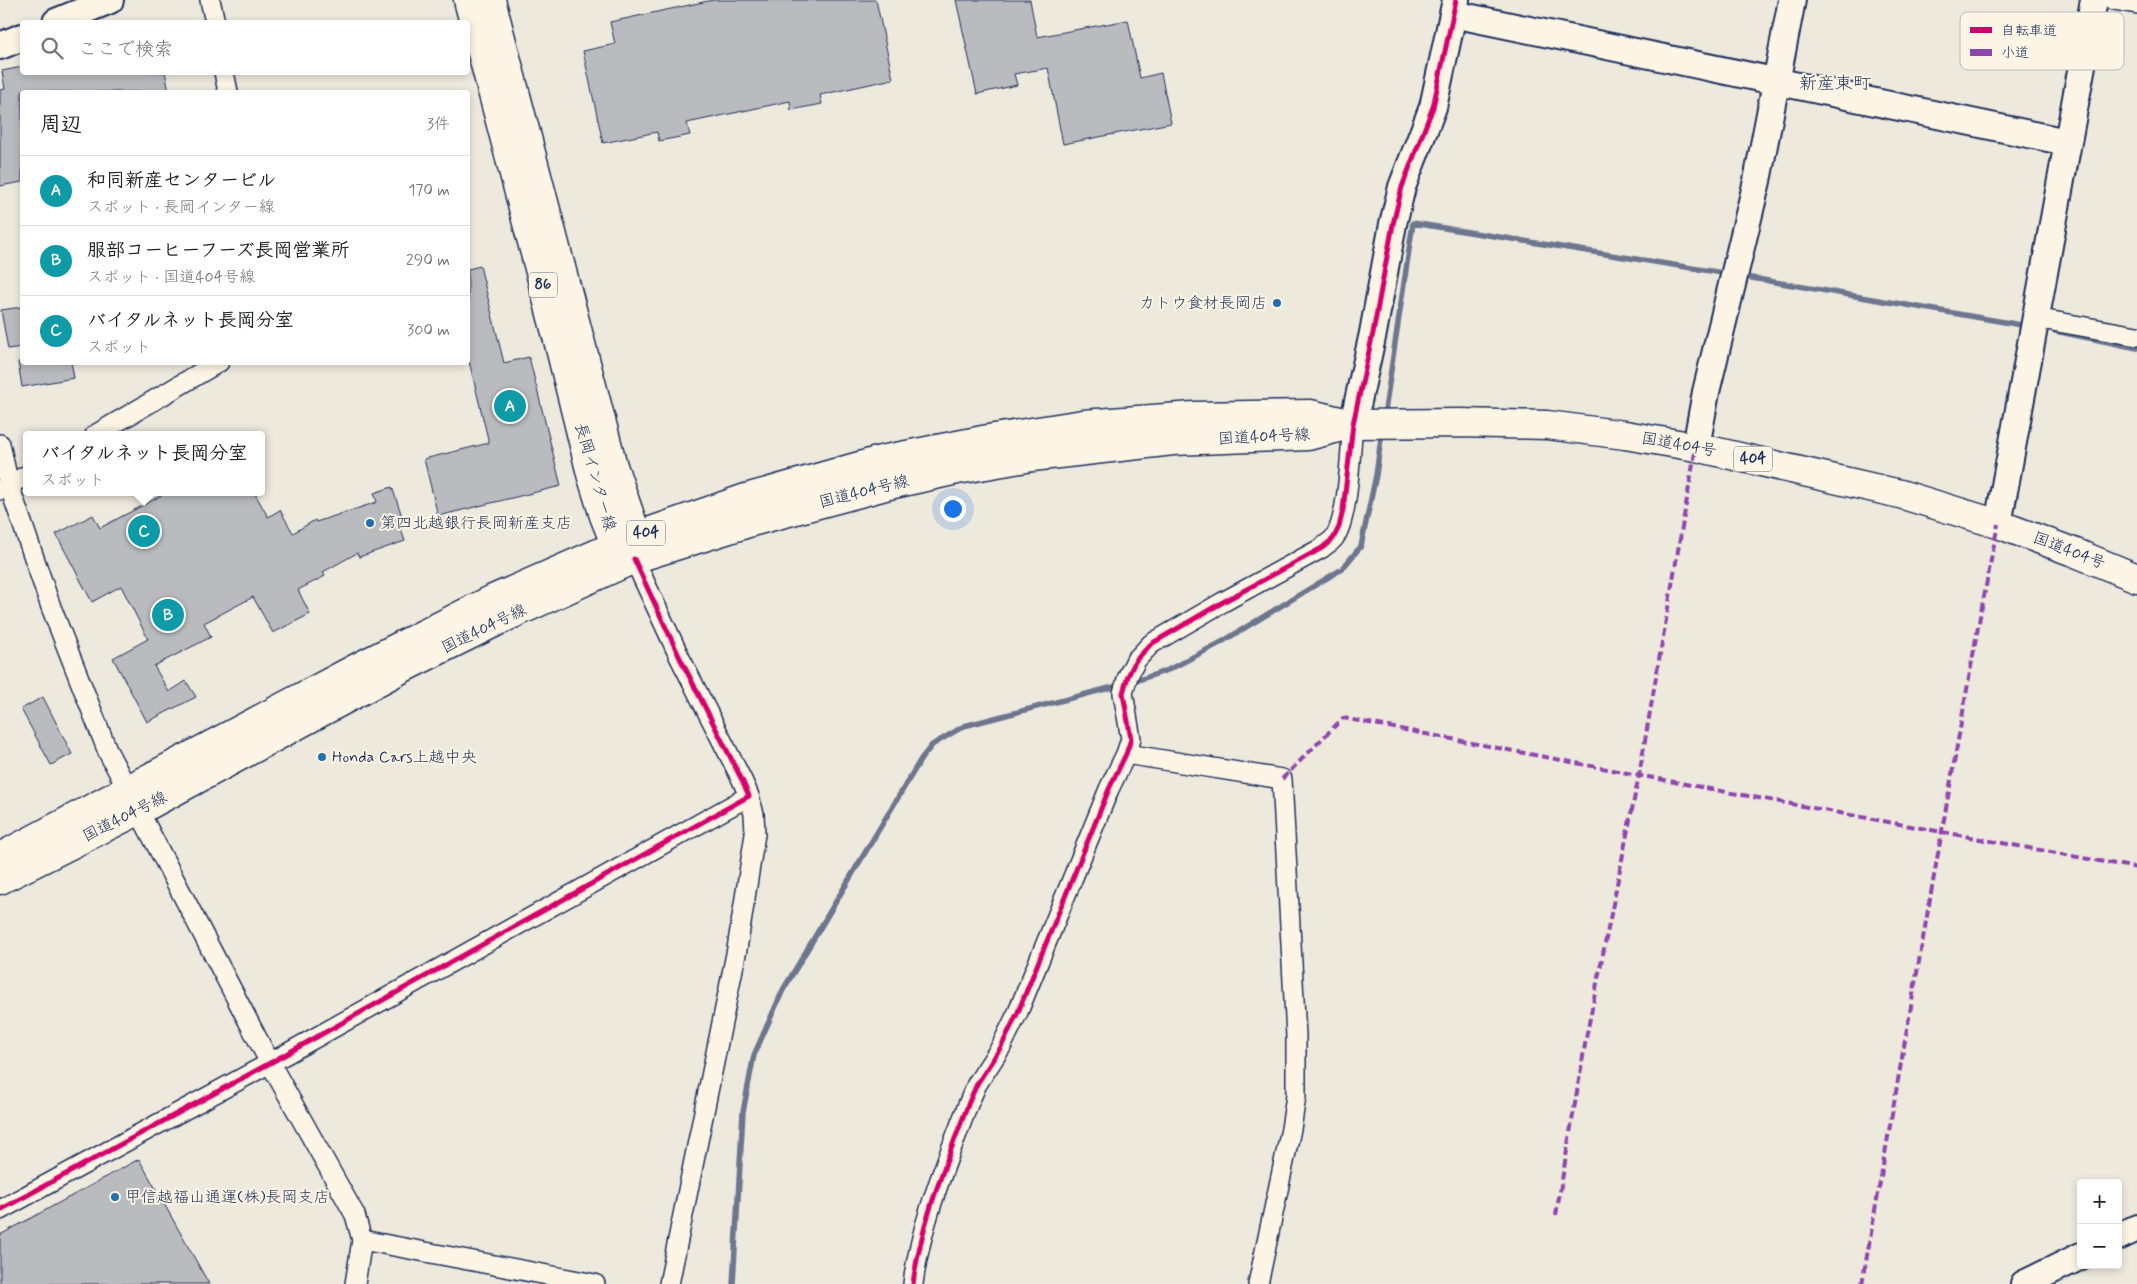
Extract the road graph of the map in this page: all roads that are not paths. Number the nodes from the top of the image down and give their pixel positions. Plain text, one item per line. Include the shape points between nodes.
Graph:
1 (110, 0) edge
2 (210, 0) edge
3 (468, 0) edge
4 (491, 0) edge
5 (1792, 0) edge
6 (2113, 0) edge
7 (2137, 4) edge
8 (1454, 7) edge
9 (61, 20) edge
10 (215, 20) edge
11 (20, 38) edge
12 (0, 46) edge
13 (2081, 70) edge
14 (225, 75) edge
15 (1775, 80) junction
16 (228, 90) edge
17 (2067, 142) junction
18 (2035, 318) junction
19 (2137, 336) edge
20 (214, 365) edge
21 (1353, 424) junction
22 (102, 431) edge
23 (0, 444) edge
24 (1696, 447) junction
25 (23, 477) edge
26 (4, 487) edge
27 (1998, 524) junction
28 (629, 547) junction
29 (2137, 578) edge
30 (1126, 754) junction
31 (748, 796) junction
32 (133, 801) junction
33 (0, 857) edge
34 (0, 880) edge
35 (270, 1063) junction
36 (0, 1210) edge
37 (2137, 1228) edge
38 (2122, 1235) edge
39 (362, 1240) junction
40 (2077, 1258) edge
41 (355, 1284) edge
42 (595, 1284) edge
43 (669, 1284) edge
44 (913, 1284) edge
45 (1258, 1284) edge
46 (2024, 1284) edge

1 - 9 street
2 - 10 street
3 - 28 main road, 長岡インター線 / 86 via 591,474 604,516
4 - 28 main road, 長岡インター線 / 86 via 612,466
5 - 15 street
6 - 7 street
8 - 15 street
8 - 21 street via 1433,107 1392,224 1374,333
11 - 12 street
13 - 17 street
14 - 16 street
15 - 17 street
15 - 24 street via 1757,182 1706,392
17 - 18 street
18 - 19 street
18 - 27 street
20 - 22 street
21 - 24 main road, 国道404号 / 404 via 1547,425
21 - 28 main road, 国道404号線 / 404 via 1311,414 1194,416 1083,424 988,439 881,460 746,498
21 - 30 street via 1343,510 1333,539 1151,644 1136,660 1123,693 1130,739
23 - 26 street
24 - 27 main road, 国道404号 / 404 via 1900,494
25 - 26 street
26 - 32 street via 108,752
27 - 29 main road, 国道404号 / 404
28 - 31 street
28 - 32 main road, 国道404号線 / 404 via 484,603 360,666
30 - 44 street via 1018,1012 969,1102 925,1227
30 - 45 street via 1282,779 1296,1036 1296,1096
31 - 35 street
31 - 43 street via 754,814 755,834 737,949
32 - 33 main road, 国道404号線 / 404
32 - 34 main road, 国道404号線 / 404
32 - 35 street
35 - 36 street
35 - 39 street via 355,1215
37 - 38 street
39 - 41 street
39 - 42 street
40 - 46 street

